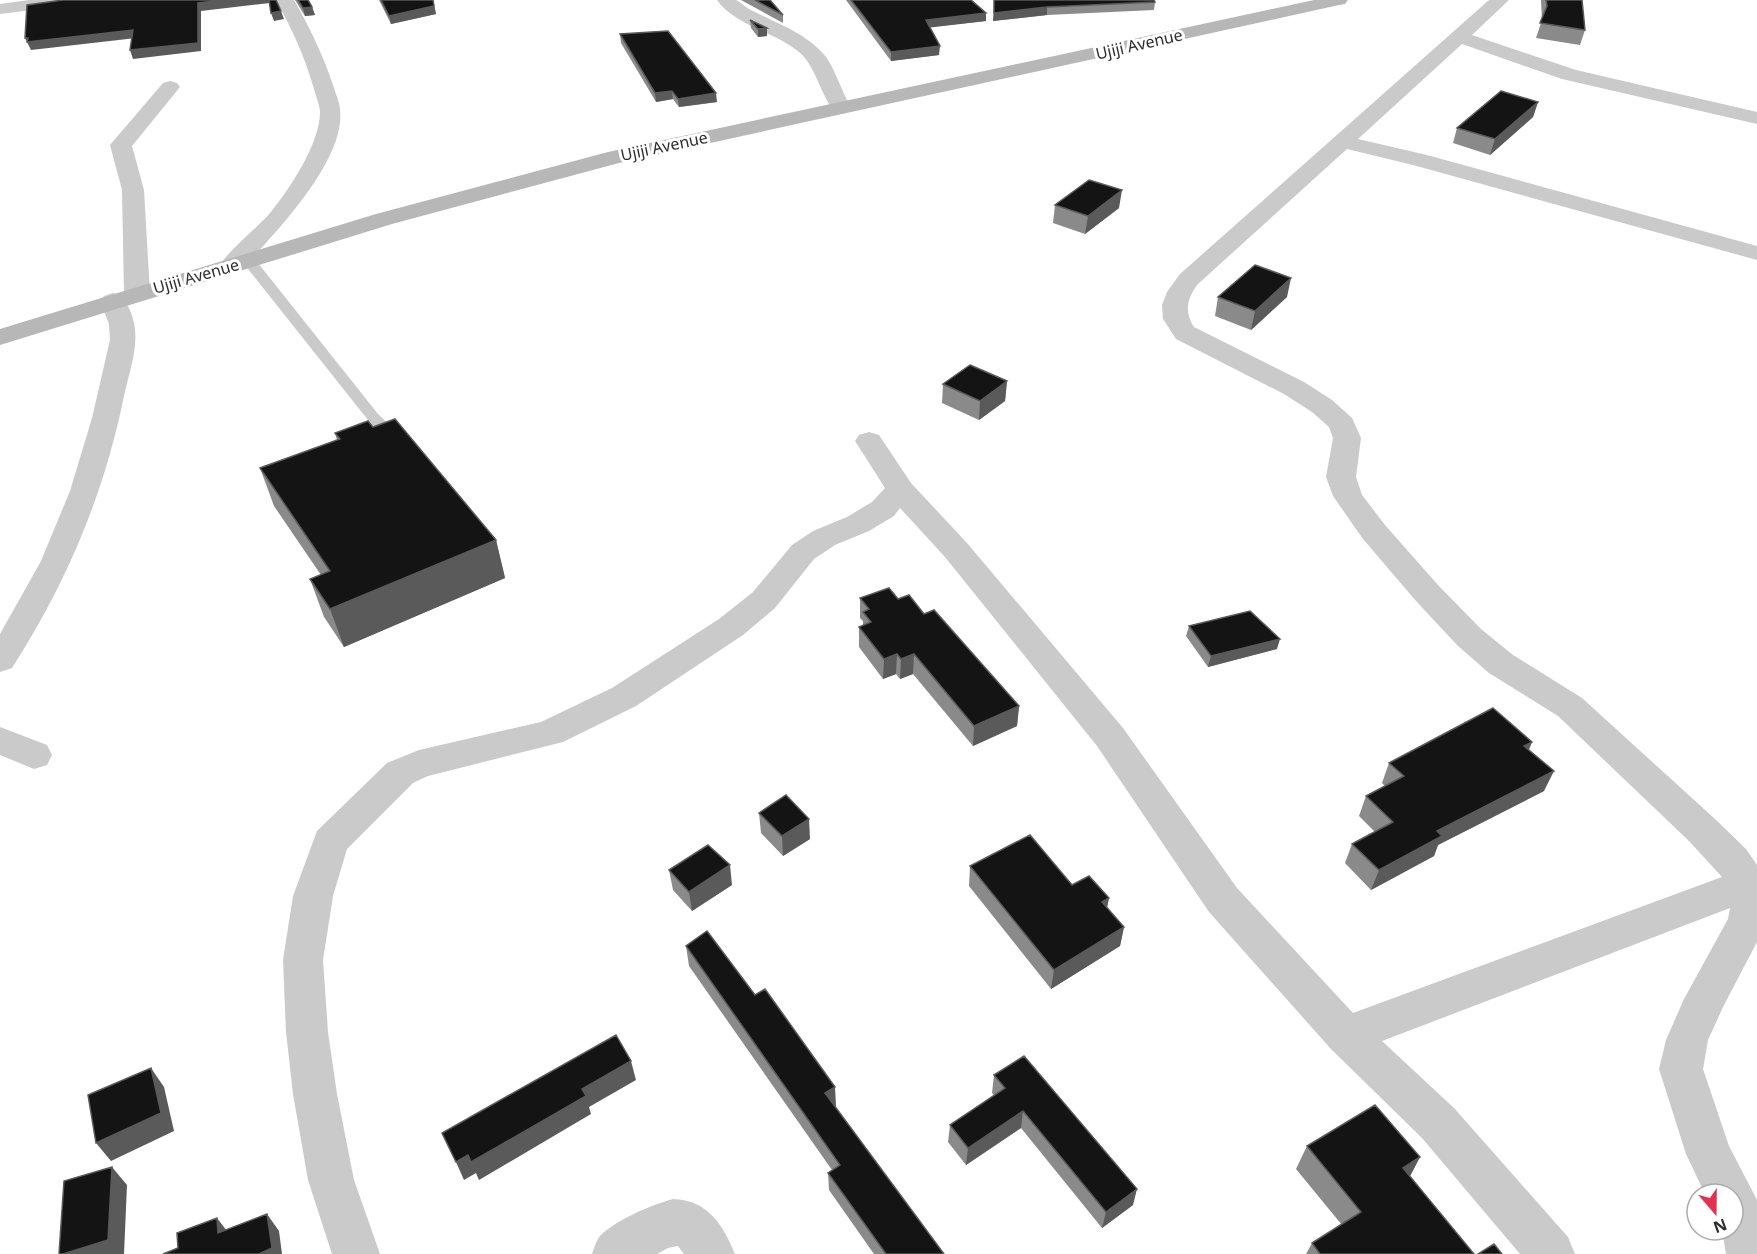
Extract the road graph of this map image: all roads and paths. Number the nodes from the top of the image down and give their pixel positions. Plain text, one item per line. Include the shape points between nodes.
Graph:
1 (72, 0) edge
2 (285, 0) edge
3 (726, 0) edge
4 (1340, 0) edge
5 (1500, 0) edge
6 (0, 9) edge
7 (1460, 37) junction
8 (170, 87) dead end
9 (842, 107) junction
10 (1757, 118) edge
11 (1344, 142) junction
12 (1757, 253) edge
13 (240, 263) junction
14 (124, 297) junction
15 (0, 337) edge
16 (869, 441) dead end
17 (401, 446) edge
18 (900, 489) junction
19 (0, 660) edge
20 (0, 740) edge
21 (34, 755) dead end
22 (1753, 882) edge
23 (1346, 1035) junction
24 (1723, 1182) edge
25 (1745, 1225) edge
26 (356, 1254) edge
27 (616, 1254) edge
28 (711, 1254) edge
29 (1551, 1254) edge
30 (1750, 1254) edge

1 - 6 street
2 - 13 street via 317,66 330,110 326,135 293,198
3 - 9 street via 739,12 782,32 815,58 825,71 833,98
4 - 9 main road, Ujiji Avenue
5 - 7 street
7 - 10 street via 1555,71
7 - 11 street
8 - 14 street via 121,145 133,190
9 - 13 main road, Ujiji Avenue via 498,187
11 - 12 street
11 - 22 street via 1189,279 1174,303 1178,325 1198,342 1294,388 1342,424 1347,438 1341,471 1344,490 1427,593 1501,664 1570,707
13 - 14 main road, Ujiji Avenue
13 - 17 lane
14 - 15 main road, Ujiji Avenue
14 - 19 street via 121,350 107,418 84,493 55,565 22,629
16 - 18 street
18 - 23 street via 956,550 1110,737 1223,900
18 - 26 street via 883,509 802,552 764,600 731,627 624,697 550,733 419,764 400,773 330,842 313,896 303,972 315,1094 331,1180
20 - 21 street
22 - 23 street
22 - 24 street via 1746,922 1691,1029 1681,1069 1709,1154
23 - 29 street via 1438,1123
25 - 30 street
27 - 28 street via 650,1230 682,1222 693,1227

